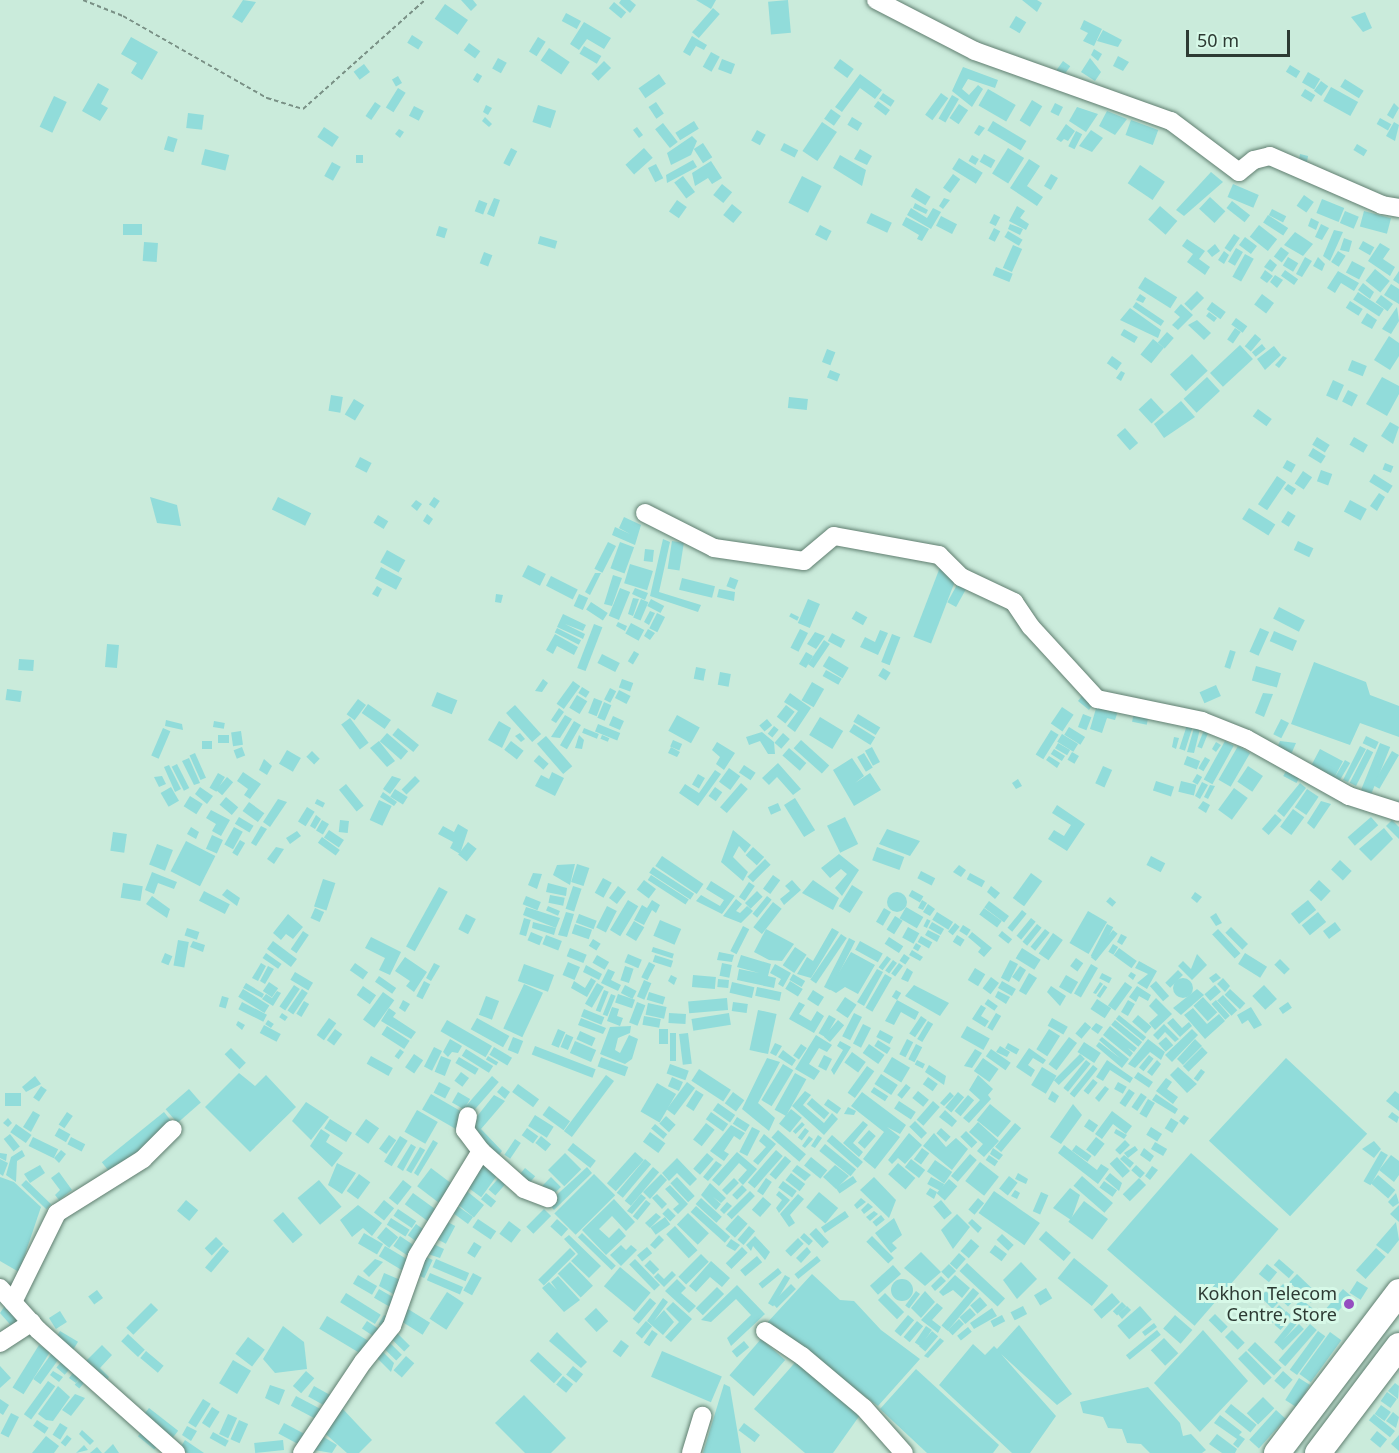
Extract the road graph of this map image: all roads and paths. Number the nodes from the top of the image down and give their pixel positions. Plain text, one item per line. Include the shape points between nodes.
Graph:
1 (83, 0) edge
2 (425, 0) edge
3 (876, 0) edge
4 (1399, 208) edge
5 (645, 513) dead end
6 (1399, 812) edge
7 (468, 1116) dead end
8 (173, 1129) dead end
9 (481, 1151) junction
10 (548, 1198) dead end
11 (0, 1288) edge
12 (1399, 1292) edge
13 (14, 1302) junction
14 (32, 1322) junction
15 (765, 1331) dead end
16 (0, 1343) edge
17 (1399, 1346) edge
18 (702, 1416) dead end
19 (176, 1453) edge
20 (302, 1453) edge
21 (691, 1453) edge
22 (904, 1453) edge
23 (1277, 1453) edge
24 (1318, 1453) edge

1 - 2 path via 123,16 267,98 303,109
3 - 4 street via 975,51 1171,121 1239,172 1254,160 1270,156 1382,205
5 - 6 street via 714,548 804,561 834,536 939,555 961,577 1014,602 1031,627 1096,699 1202,721 1247,739 1348,796
7 - 9 street via 465,1130
8 - 13 street via 143,1159 57,1213
9 - 10 street via 524,1189
9 - 20 street via 417,1256 392,1326
11 - 13 street
12 - 23 highway
13 - 14 street
14 - 16 street
14 - 19 street
15 - 22 street via 864,1408
17 - 24 highway
18 - 21 street

